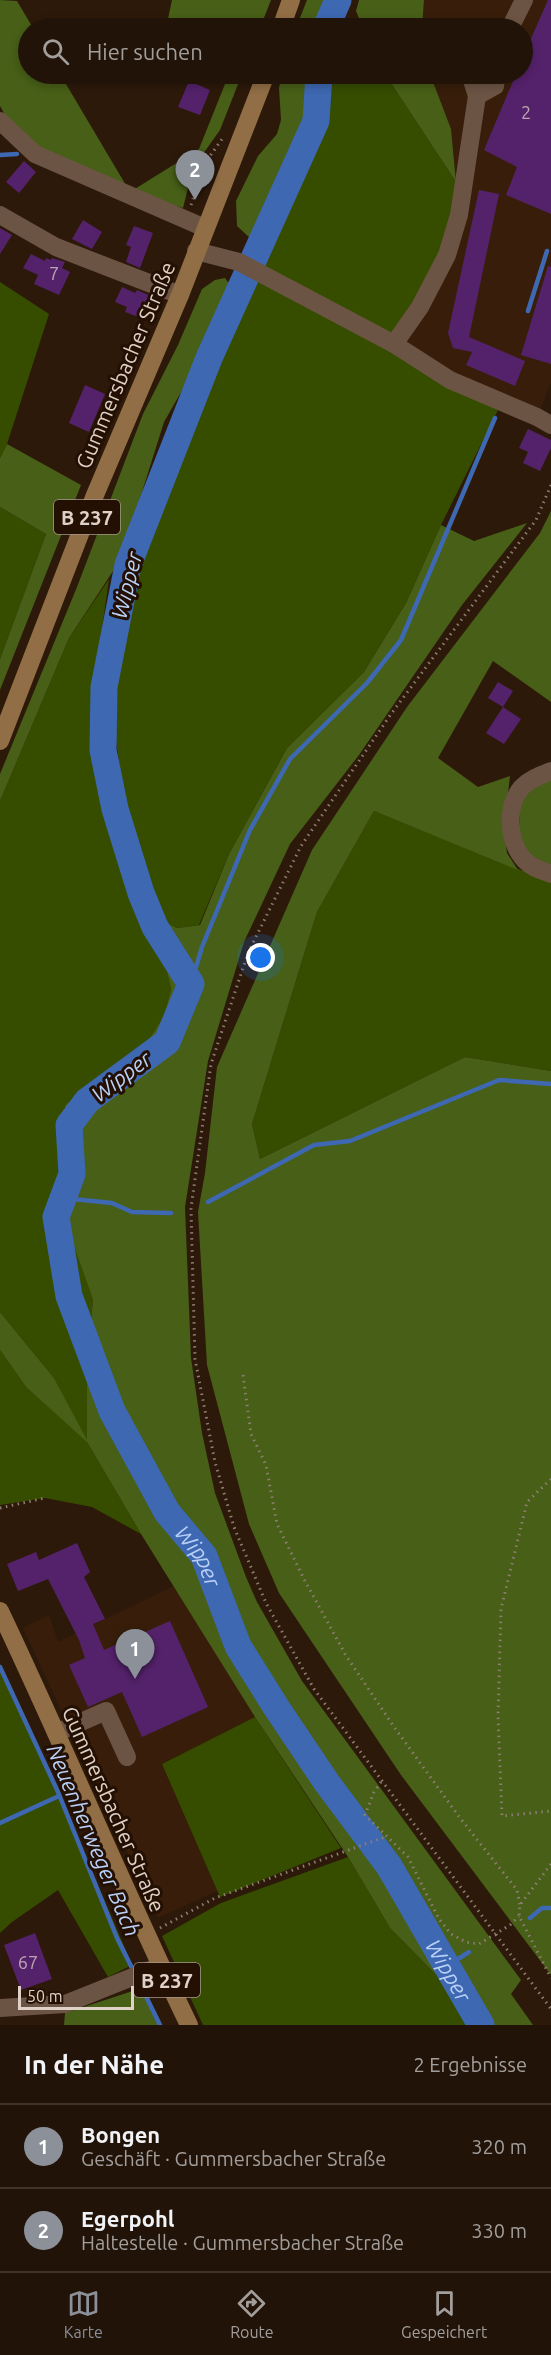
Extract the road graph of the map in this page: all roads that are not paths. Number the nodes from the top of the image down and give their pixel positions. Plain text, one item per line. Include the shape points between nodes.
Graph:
1 (291, 0) edge
2 (524, 0) edge
3 (285, 18) edge
4 (515, 18) edge
5 (262, 84) edge
6 (473, 84) edge
7 (496, 84) edge
8 (477, 96) junction
9 (0, 121) edge
10 (0, 215) edge
11 (205, 228) junction
12 (196, 251) junction
13 (180, 295) junction
14 (394, 344) junction
15 (551, 425) edge
16 (0, 741) edge
17 (551, 771) edge
18 (551, 874) edge
19 (0, 1611) edge
20 (56, 1733) junction
21 (127, 1757) dead end
22 (153, 1969) junction
23 (0, 2008) edge
24 (189, 2025) edge

1 - 3 main road
2 - 4 street
5 - 11 main road, Gummersbacher Straße / B 237
6 - 8 street
7 - 8 street
8 - 14 street via 459,214 447,255 420,307
9 - 11 street via 35,154
10 - 13 street via 56,247
11 - 12 main road, Gummersbacher Straße / B 237
12 - 13 main road, Gummersbacher Straße / B 237
12 - 14 street via 239,262
13 - 16 main road, Gummersbacher Straße / B 237 via 95,495
14 - 15 street via 450,380
17 - 18 street via 523,786 516,796 510,822 518,852 530,865
19 - 20 main road, Gummersbacher Straße / B 237
20 - 21 street via 106,1711
20 - 22 main road, Gummersbacher Straße / B 237 via 146,1936
22 - 23 street via 65,2004
22 - 24 main road, Gummersbacher Straße / B 237

